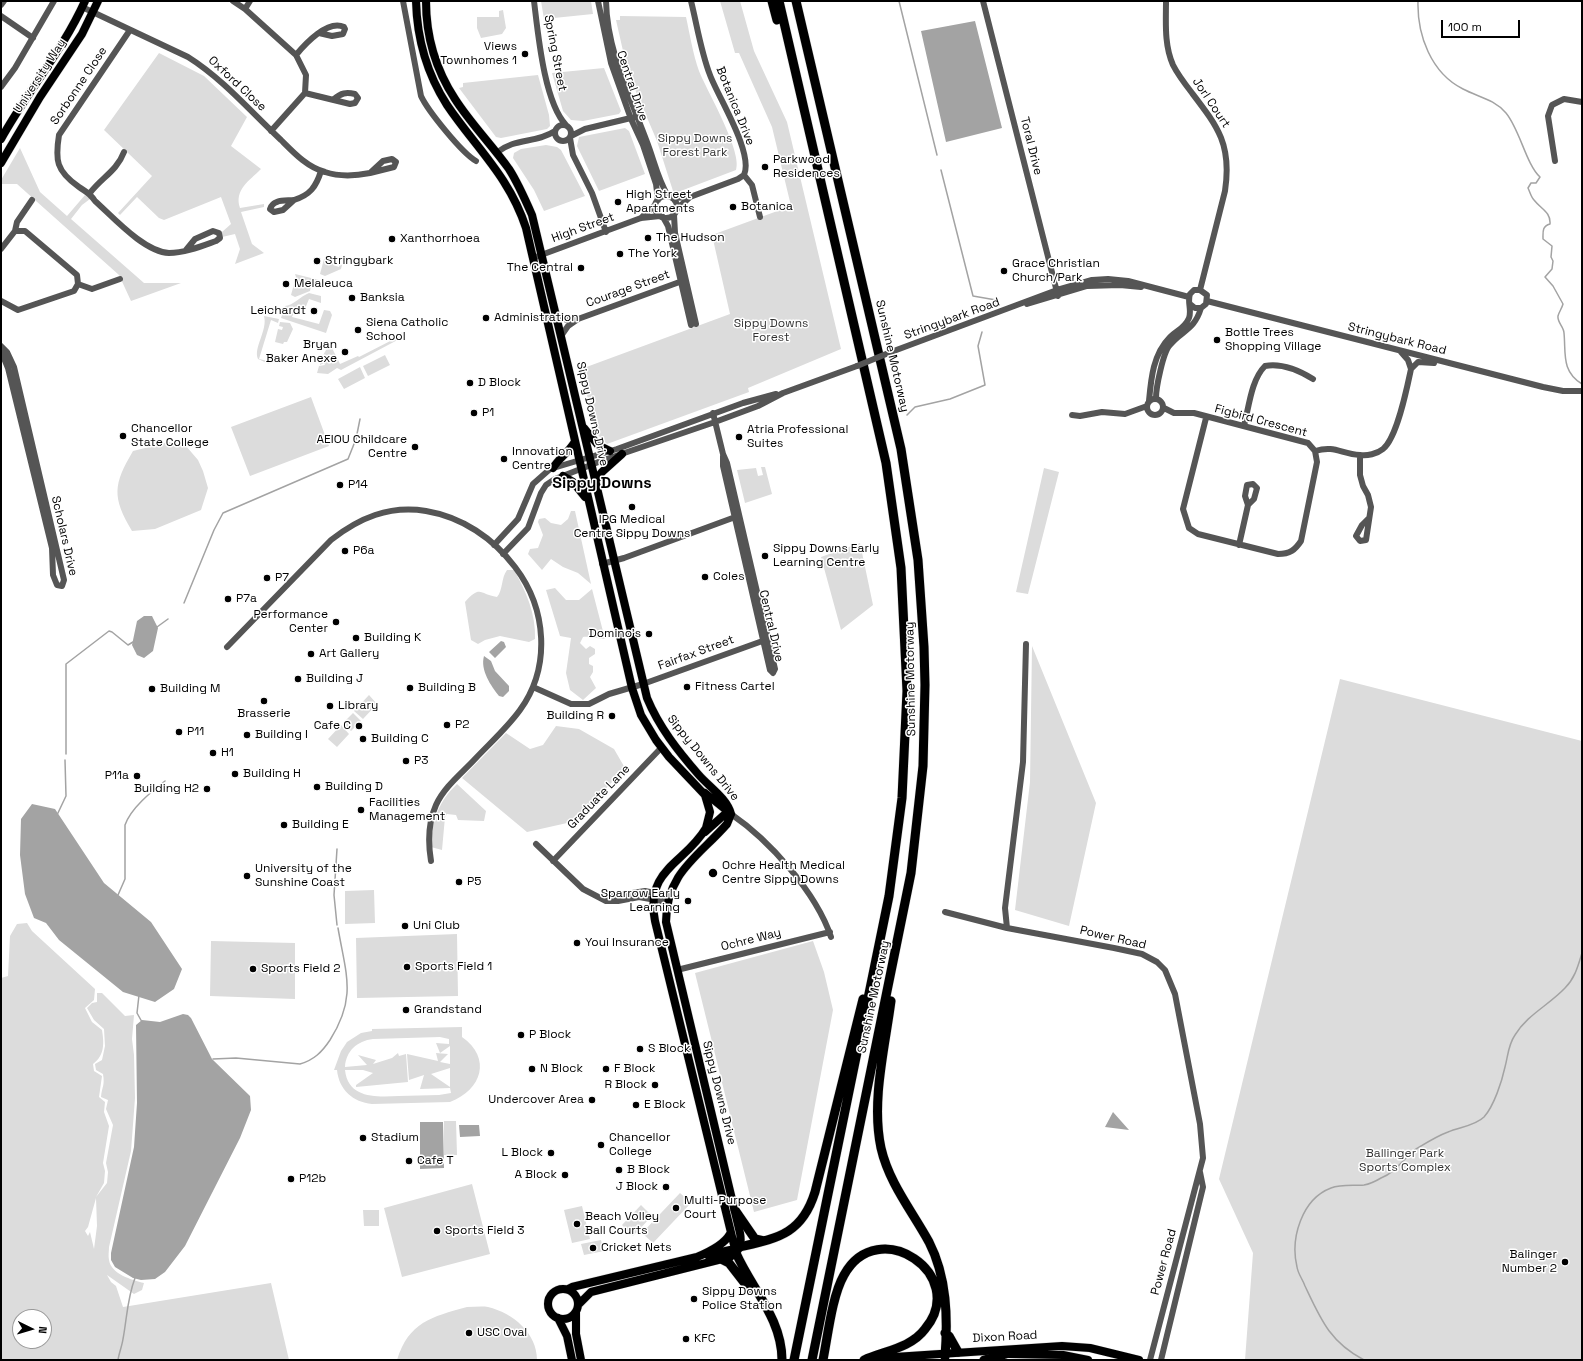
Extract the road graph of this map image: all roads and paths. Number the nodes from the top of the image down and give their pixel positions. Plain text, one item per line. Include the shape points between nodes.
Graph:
1 (4, 1) edge
2 (54, 1) edge
3 (98, 1) edge
4 (233, 1) edge
5 (250, 1) edge
6 (403, 1) edge
7 (416, 1) edge
8 (426, 1) edge
9 (534, 1) edge
10 (598, 1) edge
11 (606, 1) edge
12 (691, 1) edge
13 (772, 1) edge
14 (779, 1) edge
15 (796, 1) edge
16 (799, 1) edge
17 (983, 1) edge
18 (1166, 1) edge
19 (84, 4) edge
20 (1, 5) edge
21 (245, 9) junction
22 (94, 13) junction
23 (1, 16) edge
24 (130, 30) junction
25 (319, 33) dead end
26 (33, 38) junction
27 (296, 55) junction
28 (810, 56) junction
29 (1, 87) edge
30 (305, 93) junction
31 (334, 99) dead end
32 (802, 102) junction
33 (1582, 102) edge
34 (556, 109) junction
35 (634, 117) junction
36 (567, 125) junction
37 (585, 129) junction
38 (556, 130) junction
39 (271, 131) junction
40 (571, 137) junction
41 (540, 138) junction
42 (1, 139) edge
43 (559, 140) junction
44 (124, 152) dead end
45 (496, 153) junction
46 (573, 155) junction
47 (476, 161) dead end
48 (1555, 161) dead end
49 (1, 164) edge
50 (321, 171) junction
51 (370, 173) dead end
52 (744, 175) junction
53 (90, 193) junction
54 (670, 197) junction
55 (690, 197) junction
56 (32, 200) dead end
57 (294, 200) dead end
58 (656, 203) junction
59 (675, 212) junction
60 (661, 217) junction
61 (760, 217) dead end
62 (641, 218) junction
63 (15, 231) junction
64 (606, 232) junction
65 (1, 249) edge
66 (186, 250) junction
67 (542, 255) junction
68 (533, 258) junction
69 (120, 279) dead end
70 (683, 281) junction
71 (78, 284) junction
72 (1200, 290) junction
73 (1058, 293) junction
74 (1189, 300) junction
75 (1, 301) edge
76 (1207, 301) junction
77 (1201, 308) junction
78 (557, 317) junction
79 (578, 319) junction
80 (693, 325) dead end
81 (561, 336) junction
82 (1, 346) edge
83 (1, 351) edge
84 (1400, 351) junction
85 (1446, 362) junction
86 (1411, 369) junction
87 (1313, 379) dead end
88 (1582, 391) edge
89 (783, 393) junction
90 (1156, 398) junction
91 (1148, 404) junction
92 (1164, 408) junction
93 (713, 413) junction
94 (1072, 415) dead end
95 (1206, 418) junction
96 (715, 422) junction
97 (583, 425) junction
98 (1244, 426) junction
99 (574, 443) junction
100 (610, 451) junction
101 (1315, 451) junction
102 (622, 454) junction
103 (1360, 455) junction
104 (590, 461) junction
105 (580, 465) junction
106 (553, 468) junction
107 (563, 476) junction
108 (595, 481) junction
109 (588, 501) junction
110 (1248, 505) dead end
111 (737, 516) junction
112 (1368, 519) dead end
113 (494, 545) junction
114 (1239, 545) junction
115 (503, 554) junction
116 (614, 561) junction
117 (602, 564) junction
118 (766, 640) joint
119 (1026, 644) dead end
120 (227, 647) dead end
121 (643, 684) junction
122 (533, 687) junction
123 (632, 688) junction
124 (661, 748) junction
125 (701, 789) junction
126 (731, 814) junction
127 (700, 836) junction
128 (536, 844) dead end
129 (431, 861) dead end
130 (553, 861) junction
131 (654, 895) junction
132 (668, 899) junction
133 (945, 912) dead end
134 (884, 923) junction
135 (1007, 928) junction
136 (677, 970) junction
137 (890, 982) junction
138 (1200, 1170) junction
139 (735, 1210) junction
140 (730, 1234) junction
141 (764, 1241) junction
142 (737, 1250) junction
143 (697, 1257) junction
144 (723, 1260) junction
145 (568, 1289) junction
146 (577, 1308) junction
147 (767, 1309) junction
148 (558, 1318) junction
149 (946, 1332) junction
150 (958, 1352) junction
151 (1006, 1354) junction
152 (945, 1355) junction
153 (572, 1360) edge
154 (582, 1360) edge
155 (782, 1360) edge
156 (794, 1360) edge
157 (812, 1360) edge
158 (823, 1360) edge
159 (864, 1360) edge
160 (871, 1360) edge
161 (900, 1360) edge
162 (984, 1360) edge
163 (1088, 1360) edge
164 (1139, 1360) edge
165 (1150, 1360) edge
166 (1161, 1360) edge

1 - 20 street
2 - 26 street
3 - 22 main road, University Way
4 - 21 street
5 - 21 street
6 - 47 street via 420,96 465,153
7 - 68 main road, Sippy Downs Drive via 419,36 434,81 448,105 508,187 524,224
8 - 45 main road, Sippy Downs Drive via 430,41 443,77 455,99
9 - 34 street, Spring Street via 545,74
10 - 35 street, Central Drive via 611,63
11 - 35 street, Central Drive via 610,36
12 - 52 street, Botanica Drive via 710,75 740,139 746,164
13 - 32 highway
14 - 32 highway, Sunshine Motorway
15 - 28 highway, Sunshine Motorway
16 - 28 highway
17 - 73 street, Toral Drive
18 - 72 street, Jorl Court via 1166,34 1173,64 1179,76 1214,122 1223,141 1227,158 1228,175 1225,190
19 - 22 street, Oxford Close
19 - 42 main road, University Way via 63,42
21 - 27 street
22 - 24 street, Oxford Close
22 - 49 main road, University Way via 21,127
23 - 26 street
24 - 39 street, Oxford Close via 204,67
24 - 53 street, Sorbonne Close via 59,135 56,153 60,169 70,180
25 - 27 street
26 - 29 street
27 - 30 street via 306,75
28 - 137 highway, Sunshine Motorway via 901,449 914,526 922,599 925,685 922,780 911,873
30 - 31 street
30 - 39 street
32 - 134 highway, Sunshine Motorway via 878,426 902,568 907,652 906,760 896,854
33 - 48 street via 1564,99 1552,105 1548,116
34 - 36 street, Spring Street
34 - 38 street, Spring Street
35 - 37 street
35 - 54 street, Central Drive via 647,140 661,184
35 - 58 street, Central Drive via 654,177
36 - 37 street
36 - 38 street via 560,125
36 - 40 street via 571,130
37 - 40 street
38 - 41 street
38 - 43 street
39 - 50 street, Oxford Close via 303,161
40 - 43 street via 566,141
40 - 46 street
41 - 43 street
41 - 45 street via 512,143
43 - 46 street
44 - 53 street via 115,169
45 - 67 main road, Sippy Downs Drive via 513,176 527,204
46 - 64 street via 592,193
50 - 51 street, Oxford Close via 347,175
50 - 57 street via 314,188
52 - 55 street
52 - 61 street, Botanica Drive via 752,185
53 - 66 street, Sorbonne Close via 95,201 148,247 168,253
54 - 55 street
54 - 58 street via 662,197
54 - 59 street via 676,203
55 - 59 street
56 - 63 street
58 - 60 street via 656,211
58 - 62 street, High Street
59 - 60 street via 669,218
59 - 70 street via 675,233
60 - 62 street, High Street
60 - 70 street via 668,226
62 - 64 street, High Street
63 - 65 street
63 - 71 street via 25,231 31,236 77,275
64 - 67 street, High Street
66 - 66 street, Sorbonne Close via 199,236 213,231 219,233 220,238 216,241
67 - 68 street, High Street
67 - 78 main road, Sippy Downs Drive
68 - 99 main road, Sippy Downs Drive
69 - 71 street via 92,289
70 - 79 street, Courage Street
70 - 80 street
71 - 75 street via 74,291 18,310
72 - 74 street via 1194,290
72 - 76 street via 1207,295
73 - 74 street, Stringybark Road via 1094,286 1120,285 1152,288
73 - 89 street, Stringybark Road, bridge
74 - 77 street via 1195,308
74 - 91 street via 1189,319 1162,347 1155,363
76 - 77 street
76 - 84 street, Stringybark Road
77 - 90 street via 1195,322 1169,345 1157,385
78 - 79 street, Courage Street
78 - 81 main road, Sippy Downs Drive
79 - 81 street, Courage Street
81 - 97 main road, Sippy Downs Drive
82 - 83 street, Scholars Drive via 14,367 64,580 62,586 57,585 54,579 52,548 8,368
84 - 85 street, Stringybark Road
84 - 86 street via 1408,360
85 - 86 street via 1423,361
85 - 88 street, Stringybark Road via 1563,391
86 - 103 street via 1394,434 1383,449
87 - 98 street via 1277,365 1265,366 1256,380
89 - 93 street, Stringybark Road
89 - 96 street, Stringybark Road via 758,406
90 - 91 street
90 - 92 street via 1162,401
91 - 92 street via 1148,412 1153,415 1160,414
91 - 94 street via 1125,414 1102,412
92 - 95 street, Figbird Crescent via 1174,413 1194,413
93 - 96 street, Central Drive
93 - 100 street, Stringybark Road
95 - 98 street, Figbird Crescent
95 - 114 street, Figbird Crescent via 1183,509 1185,519 1189,528 1198,534
96 - 102 street, Stringybark Road
96 - 111 street, Central Drive via 723,454 722,466
97 - 100 main road via 598,445
97 - 104 main road, Sippy Downs Drive
98 - 101 street, Figbird Crescent via 1308,443
99 - 105 main road, Sippy Downs Drive
99 - 106 main road
100 - 104 street, Stringybark Road
101 - 103 street via 1326,448
101 - 114 street, Figbird Crescent via 1316,469 1301,541 1296,549 1287,554 1278,554
102 - 104 street, Stringybark Road
102 - 108 main road
103 - 112 street via 1362,486 1371,507
104 - 105 street, Stringybark Road
104 - 108 main road, Sippy Downs Drive
105 - 106 street
105 - 107 street
105 - 109 main road, Sippy Downs Drive
106 - 113 street via 533,484 518,519
107 - 109 main road via 573,482
107 - 115 street via 551,481 544,489 528,528
108 - 116 main road, Sippy Downs Drive
109 - 117 main road, Sippy Downs Drive
110 - 114 street
111 - 116 street
111 - 118 street, Central Drive
113 - 115 street
113 - 120 street via 467,525 443,515 403,509 378,513 347,528 331,540
115 - 122 street via 528,586 540,620 541,658
116 - 117 street
116 - 121 main road, Sippy Downs Drive
117 - 123 main road, Sippy Downs Drive
118 - 121 street, Fairfax Street
119 - 135 street via 1023,762 1006,908
121 - 123 street, Fairfax Street
121 - 126 main road, Sippy Downs Drive via 652,710 664,732 698,775 726,804
122 - 123 street, Fairfax Street via 564,701 581,705
122 - 129 street via 515,717 448,788 436,805 428,844
123 - 124 main road, Sippy Downs Drive via 641,715
124 - 125 main road, Sippy Downs Drive
124 - 130 street, Graduate Lane
125 - 126 main road
125 - 127 main road, Sippy Downs Drive via 710,812 708,823
126 - 127 main road via 724,815
126 - 132 main road, Sippy Downs Drive via 725,826 679,874
126 - 136 street, Ochre Way via 750,829 796,877 815,902 830,935
127 - 131 main road, Sippy Downs Drive via 665,872
128 - 130 street
130 - 131 street via 583,889 606,901
131 - 132 street
131 - 140 main road, Sippy Downs Drive via 655,921
132 - 136 main road, Sippy Downs Drive via 667,930
133 - 135 street, Power Road
134 - 141 highway via 879,928 812,1202 805,1216 791,1230
134 - 156 highway, Sunshine Motorway
135 - 138 street, Power Road via 1142,954 1165,970 1174,994 1200,1124 1203,1158
136 - 139 main road, Sippy Downs Drive
137 - 149 highway via 892,994 879,1097 879,1138 888,1172 929,1242 938,1265 945,1294
137 - 157 highway, Sunshine Motorway
138 - 165 street, Power Road
138 - 166 street, Power Road via 1203,1187
139 - 141 highway via 755,1239
139 - 142 main road, Sippy Downs Drive via 741,1236
140 - 142 main road, Sippy Downs Drive
140 - 143 main road via 719,1245
141 - 142 highway
142 - 143 main road
142 - 144 main road
142 - 147 highway via 746,1274
143 - 145 main road
144 - 146 main road via 597,1290 586,1296
144 - 147 highway
145 - 146 main road via 576,1295
145 - 148 main road via 556,1290 548,1300 551,1313
146 - 148 main road via 568,1319
146 - 154 main road via 576,1334
147 - 155 highway via 778,1335
148 - 153 main road via 567,1336
149 - 150 highway
149 - 152 highway
150 - 152 main road, Dixon Road
150 - 164 main road, Dixon Road via 1062,1346 1090,1348
151 - 152 main road, Dixon Road
151 - 162 highway
151 - 163 main road, Dixon Road via 1063,1355
152 - 160 main road, Dixon Road via 887,1356
152 - 161 main road, Dixon Road
158 - 159 highway via 839,1288 847,1270 856,1260 872,1251 885,1249 904,1252 920,1261 931,1276 937,1296 933,1318 915,1340

